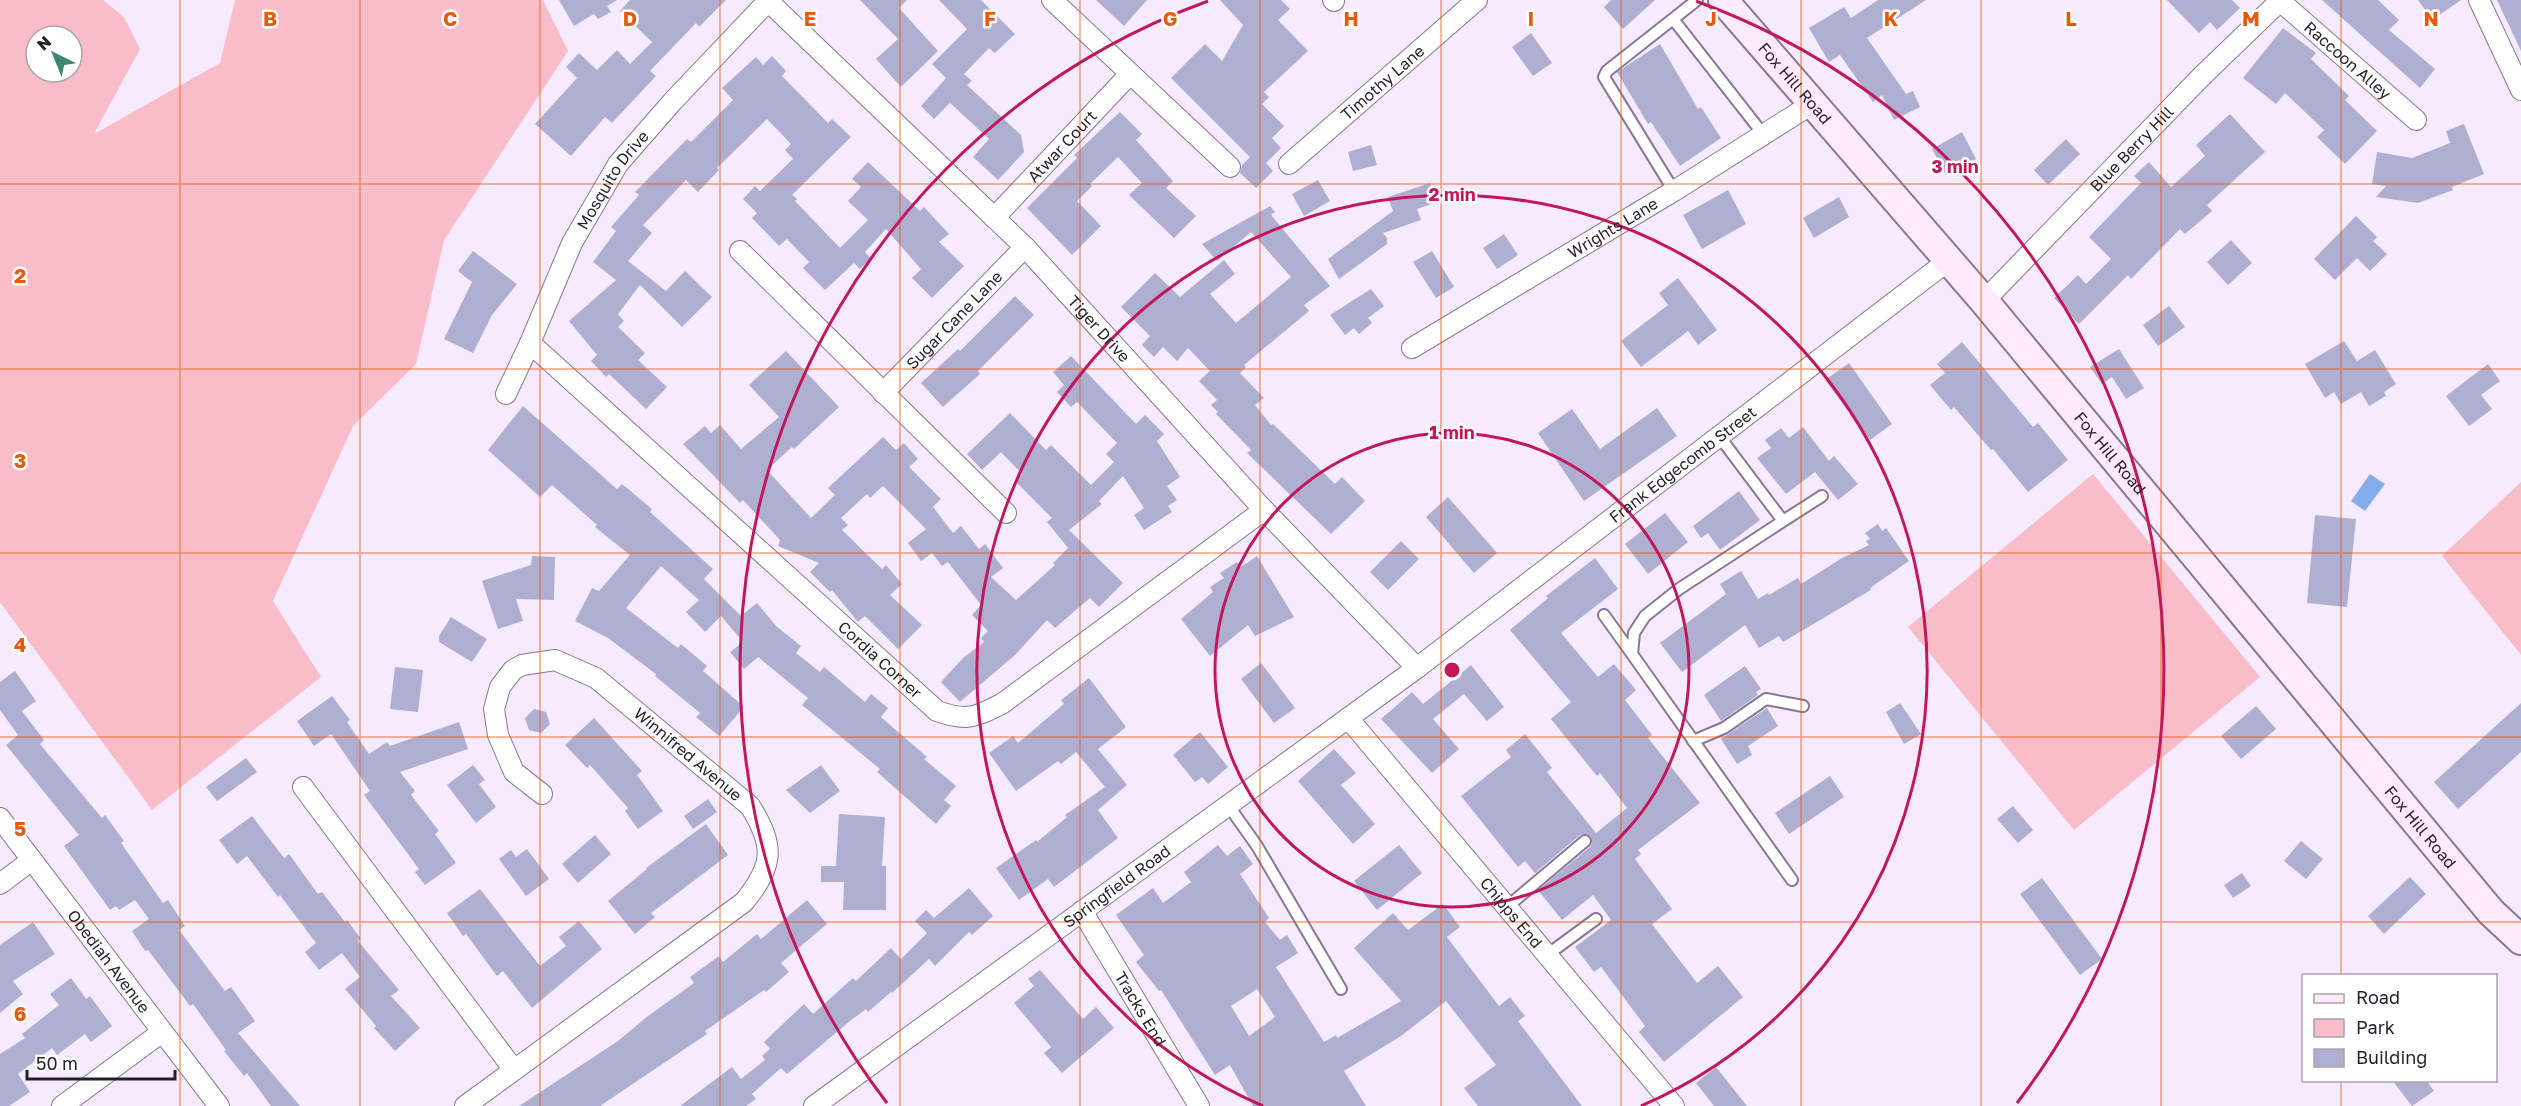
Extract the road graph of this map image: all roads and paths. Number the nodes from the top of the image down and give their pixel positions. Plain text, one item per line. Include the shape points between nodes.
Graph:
1 (1052, 0) edge
2 (1477, 0) edge
3 (1717, 0) edge
4 (2479, 0) edge
5 (769, 1) edge
6 (2280, 1) edge
7 (1673, 19) junction
8 (1130, 74) junction
9 (2521, 90) edge
10 (1812, 104) junction
11 (2416, 120) dead end
12 (1763, 134) junction
13 (1289, 164) dead end
14 (1230, 168) dead end
15 (1674, 191) junction
16 (994, 218) junction
17 (1025, 247) junction
18 (740, 251) dead end
19 (1949, 260) junction
20 (1984, 301) junction
21 (531, 343) junction
22 (1412, 348) dead end
23 (883, 393) junction
24 (506, 394) dead end
25 (1719, 436) junction
26 (1822, 496) dead end
27 (1264, 510) junction
28 (1006, 513) dead end
29 (1783, 521) junction
30 (1604, 615) dead end
31 (1632, 654) junction
32 (1417, 668) junction
33 (1803, 706) dead end
34 (1348, 718) junction
35 (1693, 741) junction
36 (303, 787) dead end
37 (542, 794) dead end
38 (1228, 805) junction
39 (0, 818) edge
40 (1585, 841) dead end
41 (32, 860) junction
42 (1792, 880) dead end
43 (0, 884) edge
44 (1506, 907) junction
45 (1082, 911) junction
46 (2491, 912) junction
47 (1596, 919) dead end
48 (2521, 940) edge
49 (1547, 955) junction
50 (2521, 961) edge
51 (1341, 989) dead end
52 (162, 1032) junction
53 (514, 1070) junction
54 (834, 1100) edge
55 (62, 1106) edge
56 (219, 1106) edge
57 (465, 1106) edge
58 (814, 1106) edge
59 (1199, 1106) edge
60 (1674, 1106) edge

1 - 8 street
2 - 13 street, Timothy Lane
3 - 7 lane
3 - 10 main road, Fox Hill Road
4 - 9 street
5 - 16 street, Tiger Drive
5 - 21 street, Mosquito Drive via 618,164 572,243
6 - 11 street, Raccoon Alley
6 - 20 street, Blue Berry Hill
7 - 12 lane
7 - 15 lane via 1607,70 1604,77
8 - 14 street
8 - 16 street, Atwar Court
10 - 12 street, Wrights Lane
10 - 19 main road, Fox Hill Road
12 - 15 street, Wrights Lane
15 - 22 street, Wrights Lane
16 - 17 street, Tiger Drive
17 - 23 street, Sugar Cane Lane
17 - 27 street, Tiger Drive
18 - 23 street
19 - 20 main road, Fox Hill Road
19 - 25 street, Frank Edgecomb Street
20 - 46 main road, Fox Hill Road
21 - 24 street, Mosquito Drive
21 - 27 street, Cordia Corner via 937,711 956,718 977,716 1003,703
23 - 28 street
25 - 29 lane
25 - 32 street, Frank Edgecomb Street
26 - 29 lane
27 - 32 street, Tiger Drive
29 - 31 lane via 1645,615 1634,633
30 - 31 lane
31 - 35 lane
32 - 34 street, Springfield Road
33 - 35 lane via 1766,699 1724,728
34 - 38 street, Springfield Road
34 - 44 street, Chipps End
35 - 42 lane
36 - 53 street
37 - 53 street, Winnifred Avenue via 514,772 498,735 494,709 500,687 513,670 555,660 596,678 736,793 762,825 769,856 765,873 744,902
38 - 45 street, Springfield Road
38 - 51 lane via 1257,846
39 - 41 street, Obediah Avenue
40 - 44 lane
41 - 43 street
41 - 52 street, Obediah Avenue
44 - 49 street, Chipps End
45 - 54 street, Springfield Road
45 - 59 street, Tracks End
46 - 48 main road, Fox Hill Road
46 - 50 main road, Fox Hill Road
47 - 49 lane
49 - 60 street, Chipps End
52 - 55 street
52 - 56 street, Obediah Avenue
53 - 57 street, Winnifred Avenue
54 - 58 street, Springfield Road

